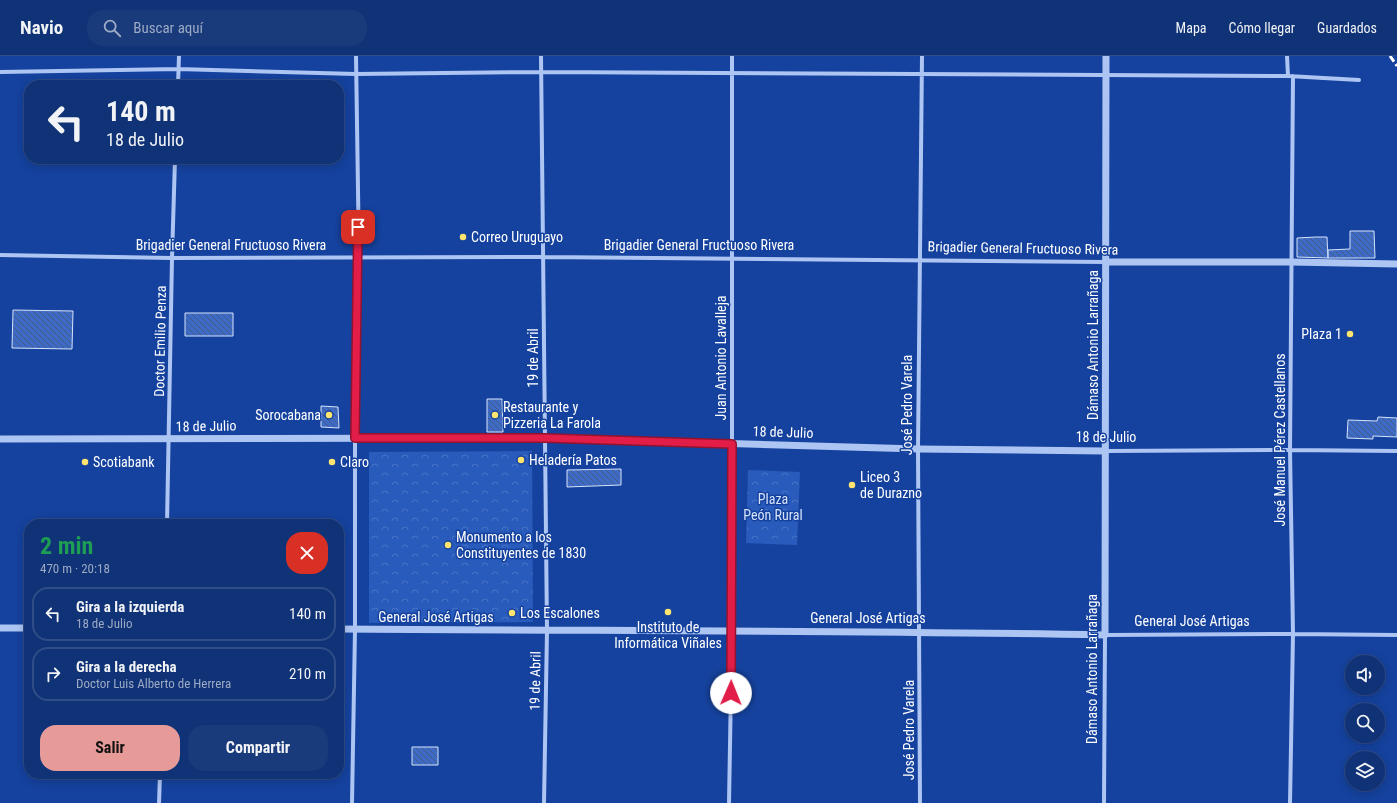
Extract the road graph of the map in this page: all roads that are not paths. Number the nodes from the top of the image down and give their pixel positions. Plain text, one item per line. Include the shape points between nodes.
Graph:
1 (179, 56) edge
2 (356, 56) edge
3 (541, 56) edge
4 (732, 56) edge
5 (922, 56) edge
6 (1106, 56) edge
7 (1288, 56) edge
8 (178, 69) junction
9 (0, 72) edge
10 (541, 72) junction
11 (732, 73) junction
12 (356, 74) junction
13 (922, 74) junction
14 (1106, 76) junction
15 (1290, 76) junction
16 (178, 80) edge
17 (1359, 80) dead end
18 (175, 164) edge
19 (0, 255) edge
20 (359, 257) junction
21 (544, 257) junction
22 (172, 258) junction
23 (731, 259) junction
24 (920, 260) junction
25 (1106, 262) junction
26 (1291, 262) junction
27 (1397, 264) edge
28 (355, 438) junction
29 (545, 438) junction
30 (0, 439) edge
31 (169, 440) junction
32 (732, 444) junction
33 (918, 449) junction
34 (1290, 450) junction
35 (1106, 451) junction
36 (1397, 451) edge
37 (167, 519) edge
38 (0, 628) edge
39 (24, 628) edge
40 (344, 630) edge
41 (355, 630) junction
42 (547, 631) junction
43 (732, 631) junction
44 (920, 631) junction
45 (1292, 634) junction
46 (1105, 635) junction
47 (1397, 635) edge
48 (160, 779) edge
49 (159, 803) edge
50 (352, 803) edge
51 (544, 803) edge
52 (729, 803) edge
53 (920, 803) edge
54 (1104, 803) edge
55 (1290, 803) edge

1 - 8 street
2 - 12 street
3 - 10 street, 19 de Abril
4 - 11 street, Juan Antonio Lavalleja
5 - 13 street, José Pedro Varela
6 - 14 street, Dámaso Antonio Larrañaga
7 - 15 street, José Manuel Pérez Castellanos
8 - 9 street
8 - 12 street
8 - 16 street
10 - 11 street
10 - 12 street
10 - 21 street, 19 de Abril
11 - 13 street
11 - 23 street, Juan Antonio Lavalleja
12 - 20 street
13 - 14 street
13 - 24 street, José Pedro Varela
14 - 15 street
14 - 25 street, Dámaso Antonio Larrañaga
15 - 17 street
15 - 26 street, José Manuel Pérez Castellanos
18 - 22 street, Doctor Emilio Penza
19 - 22 street, Brigadier General Fructuoso Rivera
20 - 21 street, Brigadier General Fructuoso Rivera
20 - 22 street, Brigadier General Fructuoso Rivera
20 - 28 street
21 - 23 street, Brigadier General Fructuoso Rivera
21 - 29 street, 19 de Abril
22 - 31 street, Doctor Emilio Penza
23 - 24 street, Brigadier General Fructuoso Rivera
23 - 32 street, Juan Antonio Lavalleja
24 - 25 street, Brigadier General Fructuoso Rivera
24 - 33 street, José Pedro Varela
25 - 26 street, Brigadier General Fructuoso Rivera
25 - 35 street, Dámaso Antonio Larrañaga
26 - 27 street, Brigadier General Fructuoso Rivera
26 - 34 street, José Manuel Pérez Castellanos
28 - 29 street, 18 de Julio
28 - 31 street, 18 de Julio
28 - 41 street
29 - 32 street, 18 de Julio
29 - 42 street, 19 de Abril
30 - 31 street, 18 de Julio
31 - 37 street, Doctor Emilio Penza
32 - 33 street, 18 de Julio
32 - 43 street, Juan Antonio Lavalleja
33 - 35 street, 18 de Julio
33 - 44 street, José Pedro Varela
34 - 35 street, 18 de Julio
34 - 36 street, 18 de Julio
34 - 45 street, José Manuel Pérez Castellanos
35 - 46 street, Dámaso Antonio Larrañaga
38 - 39 street
40 - 41 street, General José Artigas
41 - 42 street, General José Artigas
41 - 50 street
42 - 43 street, General José Artigas
42 - 51 street, 19 de Abril
43 - 44 street, General José Artigas
43 - 52 street, Juan Antonio Lavalleja
44 - 46 street, General José Artigas
44 - 53 street, José Pedro Varela
45 - 46 street, General José Artigas
45 - 47 street, General José Artigas
45 - 55 street, José Manuel Pérez Castellanos
46 - 54 street, Dámaso Antonio Larrañaga
48 - 49 street

